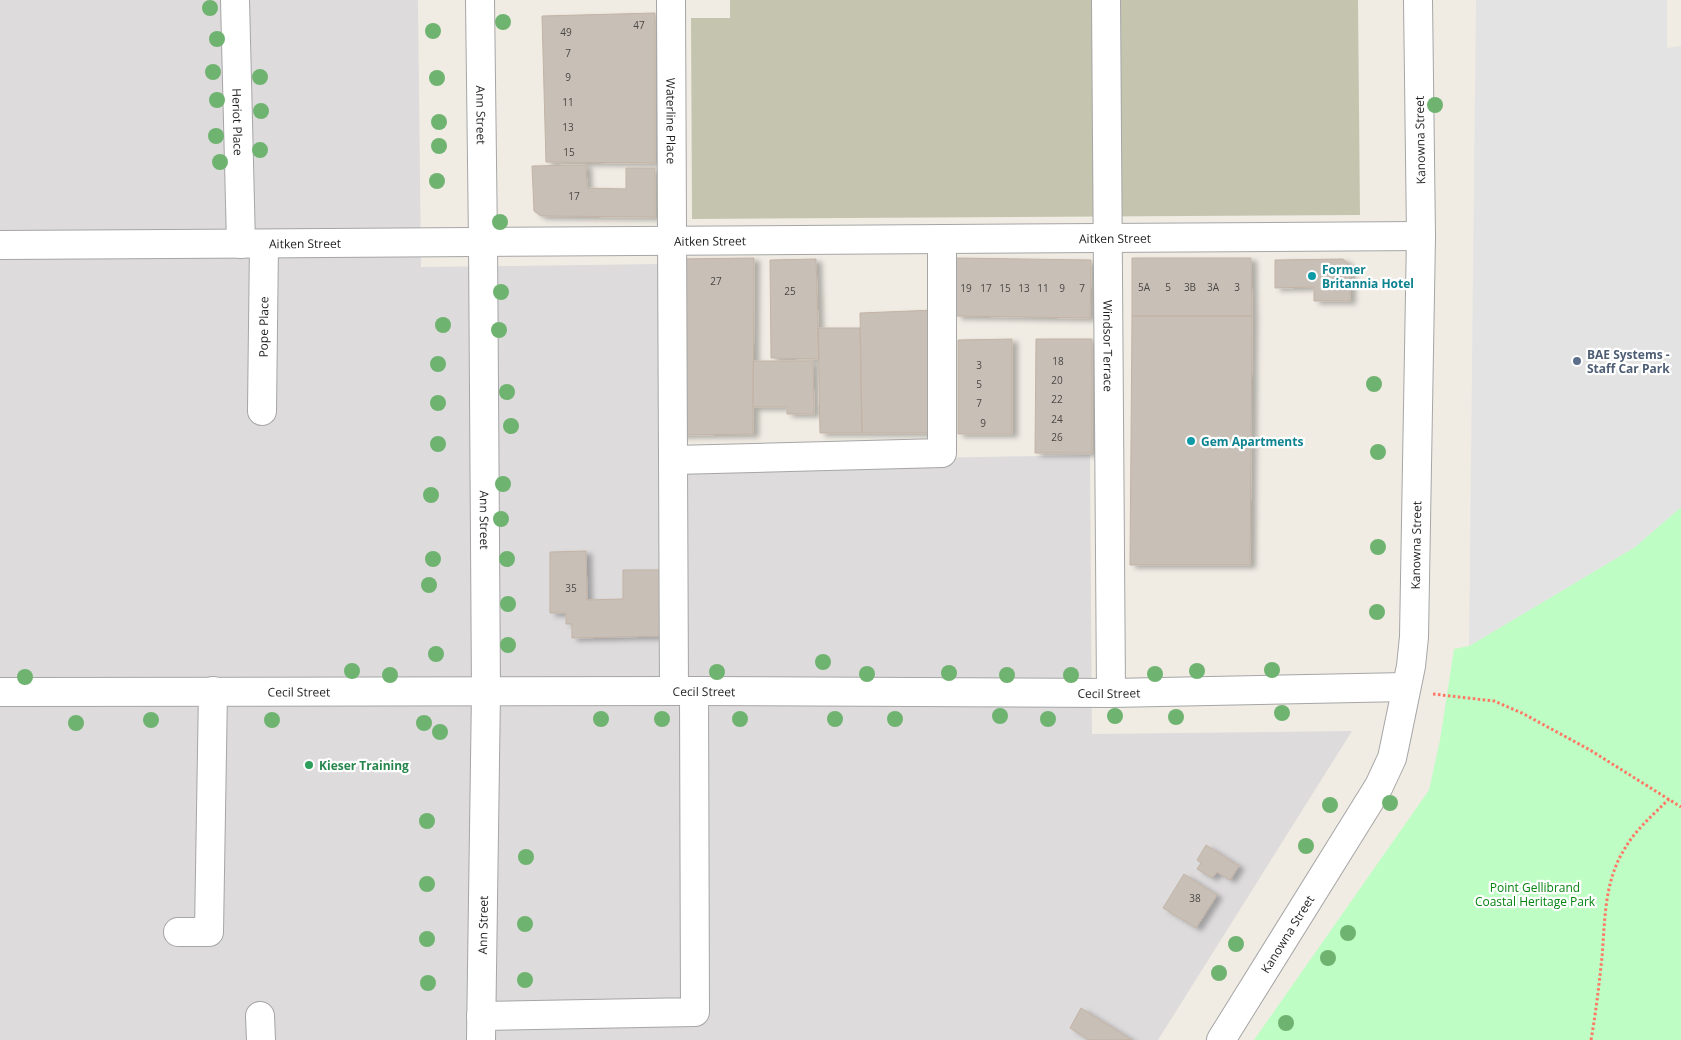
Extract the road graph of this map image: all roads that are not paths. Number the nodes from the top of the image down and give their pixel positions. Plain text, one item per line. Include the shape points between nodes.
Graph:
1 (235, 0) edge
2 (480, 0) edge
3 (671, 0) edge
4 (1106, 0) edge
5 (1418, 0) edge
6 (1420, 236) junction
7 (1108, 238) junction
8 (942, 240) junction
9 (483, 241) junction
10 (673, 242) junction
11 (252, 244) junction
12 (0, 245) edge
13 (262, 411) dead end
14 (674, 460) junction
15 (1406, 689) junction
16 (213, 691) junction
17 (684, 691) junction
18 (0, 692) edge
19 (486, 692) junction
20 (1111, 693) junction
21 (178, 932) dead end
22 (481, 1028) edge
23 (1221, 1040) edge

1 - 11 street, Heriot Place
2 - 9 street, Ann Street
3 - 10 street, Waterline Place
4 - 7 street, Windsor Terrace
5 - 6 street, Kanowna Street
6 - 7 street, Aitken Street
6 - 15 street, Kanowna Street via 1414,638
7 - 8 street, Aitken Street
7 - 20 street, Windsor Terrace
8 - 10 street, Aitken Street
8 - 14 street via 942,453
9 - 10 street, Aitken Street
9 - 11 street, Aitken Street
9 - 19 street, Ann Street
10 - 14 street, Waterline Place
11 - 12 street, Aitken Street
11 - 13 street, Pope Place
14 - 17 street, Waterline Place
15 - 20 street, Cecil Street
15 - 23 street, Kanowna Street via 1392,758 1379,786
16 - 18 street, Cecil Street
16 - 19 street, Cecil Street
16 - 21 street via 209,932
17 - 19 street, Cecil Street
17 - 20 street, Cecil Street
17 - 22 street, Waterline Place via 695,1012
19 - 22 street, Ann Street

